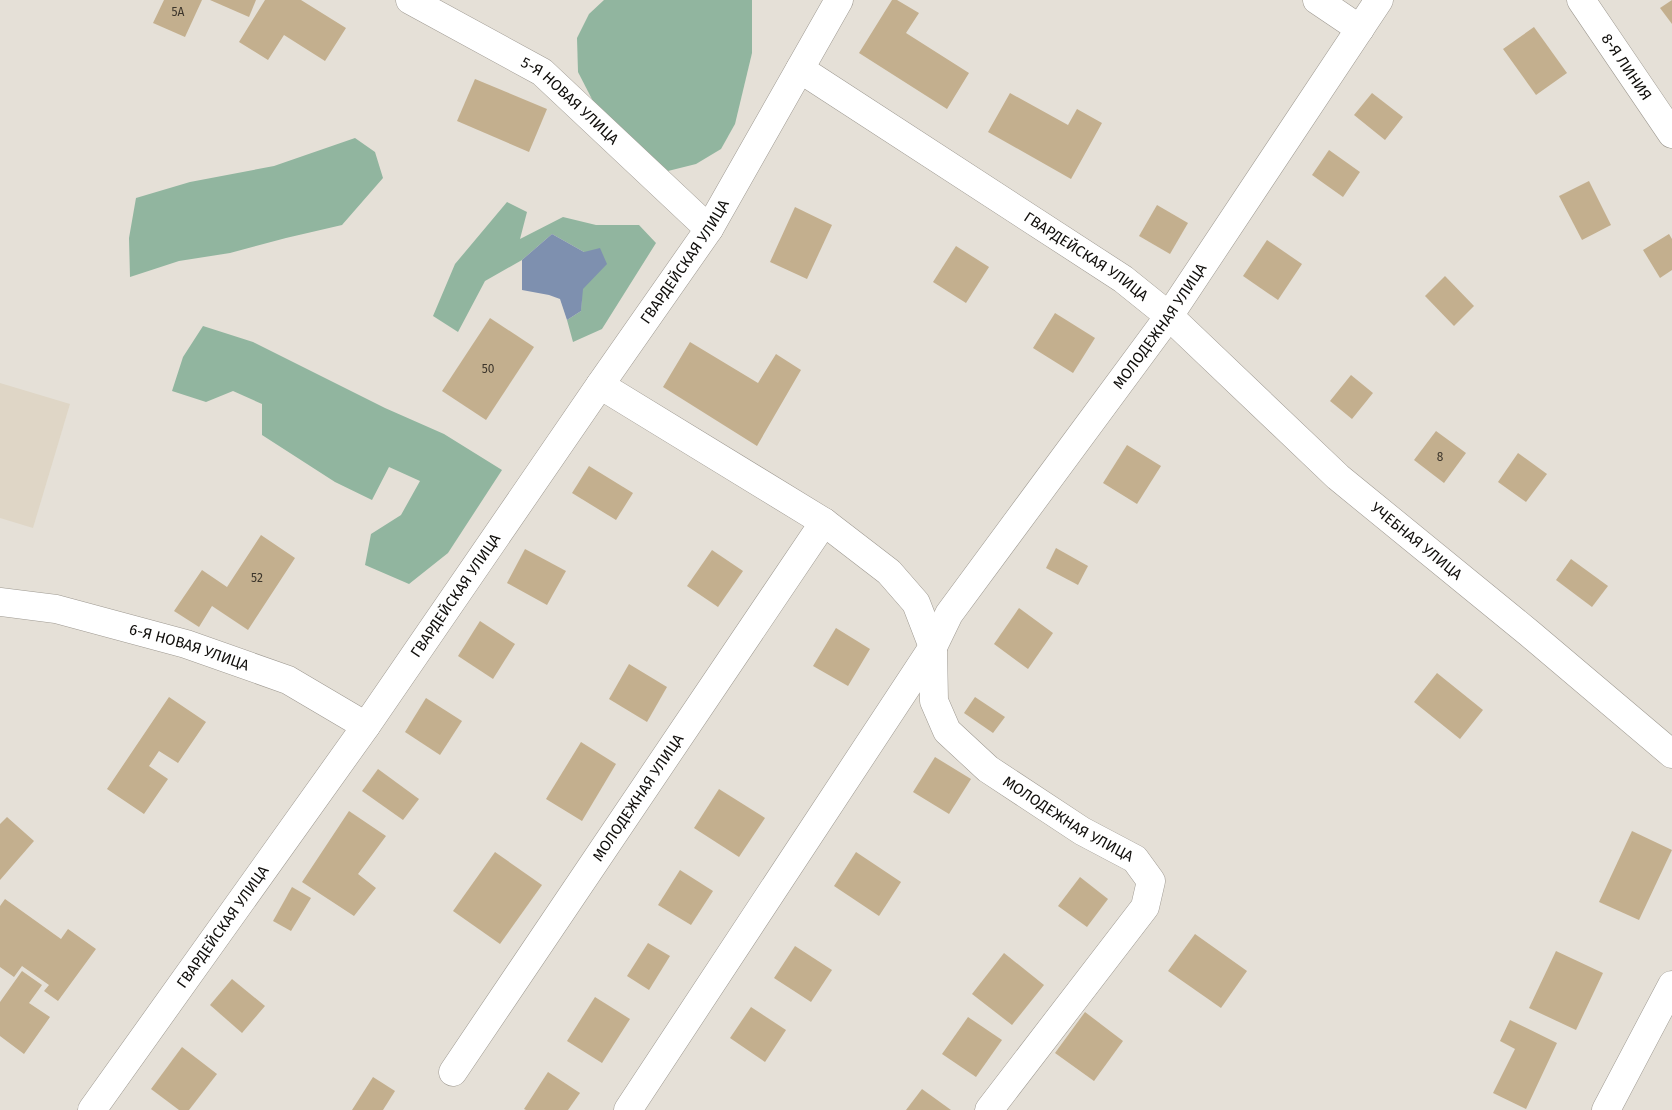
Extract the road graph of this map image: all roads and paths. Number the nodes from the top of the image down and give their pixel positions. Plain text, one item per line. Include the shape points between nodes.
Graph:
1 (410, 0) edge
2 (839, 0) edge
3 (1316, 0) edge
4 (1379, 0) edge
5 (1581, 0) edge
6 (1360, 29) junction
7 (800, 69) junction
8 (1672, 134) edge
9 (709, 229) junction
10 (1169, 316) junction
11 (600, 385) junction
12 (824, 522) junction
13 (0, 602) edge
14 (933, 647) junction
15 (366, 726) junction
16 (1672, 754) edge
17 (1672, 984) edge
18 (453, 1072) dead end
19 (92, 1110) edge
20 (628, 1110) edge
21 (989, 1110) edge
22 (1606, 1110) edge

1 - 9 street, 5-Я НОВАЯ УЛИЦА via 542,72
2 - 7 street, ГВАРДЕЙСКАЯ УЛИЦА
3 - 6 street
4 - 6 street, МОЛОДЕЖНАЯ УЛИЦА
5 - 8 street, 8-Я ЛИНИЯ
6 - 10 street, МОЛОДЕЖНАЯ УЛИЦА
7 - 9 street, ГВАРДЕЙСКАЯ УЛИЦА
7 - 10 street, ГВАРДЕЙСКАЯ УЛИЦА via 1123,279
9 - 11 street, ГВАРДЕЙСКАЯ УЛИЦА
10 - 14 street, МОЛОДЕЖНАЯ УЛИЦА via 949,614
10 - 16 street, УЧЕБНАЯ УЛИЦА via 1338,478 1529,632
11 - 12 street, МОЛОДЕЖНАЯ УЛИЦА
11 - 15 street, ГВАРДЕЙСКАЯ УЛИЦА
12 - 14 street, МОЛОДЕЖНАЯ УЛИЦА via 889,572 916,603
12 - 18 street, МОЛОДЕЖНАЯ УЛИЦА
13 - 15 street, 6-Я НОВАЯ УЛИЦА via 56,609 186,644 288,680
14 - 20 street, МОЛОДЕЖНАЯ УЛИЦА
14 - 21 street, МОЛОДЕЖНАЯ УЛИЦА via 934,701 947,731 988,769 1082,830 1135,859 1151,881 1145,907
15 - 19 street, ГВАРДЕЙСКАЯ УЛИЦА
17 - 22 street

